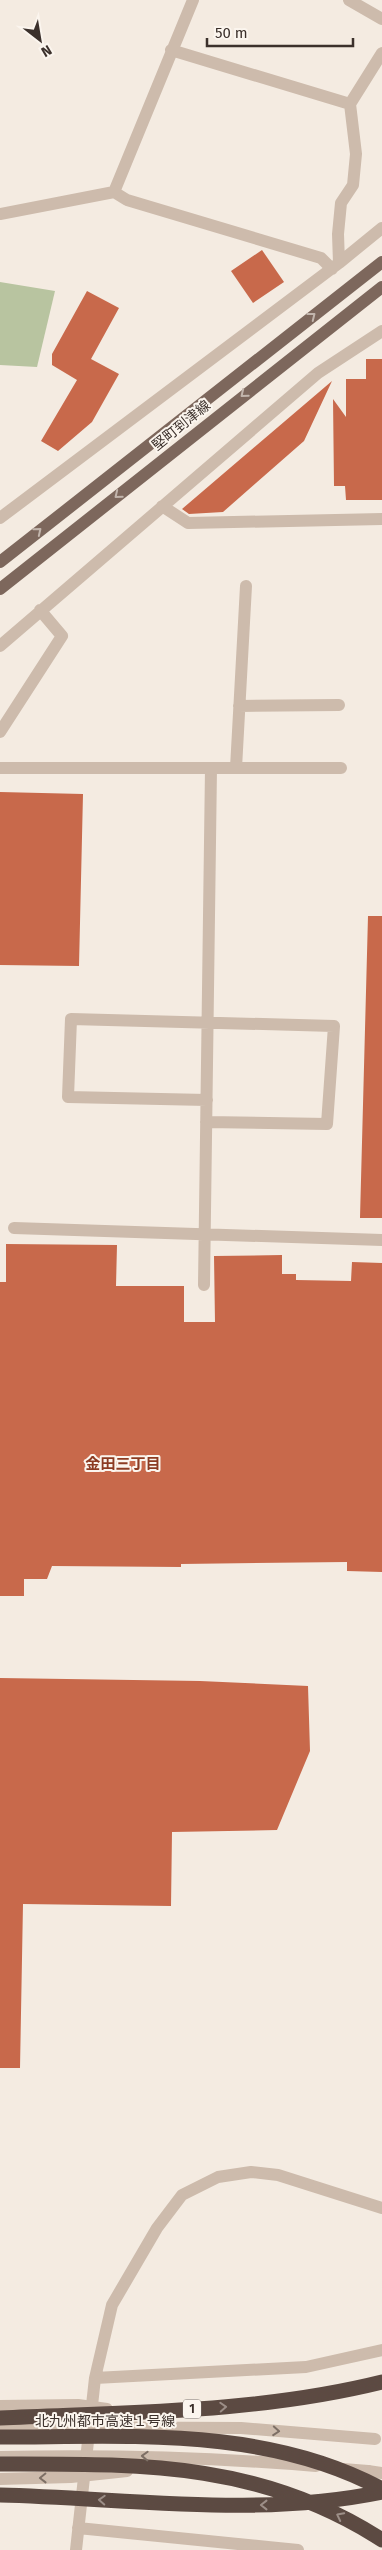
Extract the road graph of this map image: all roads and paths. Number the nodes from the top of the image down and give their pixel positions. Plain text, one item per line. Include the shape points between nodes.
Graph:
1 (193, 0) edge
2 (349, 0) edge
3 (382, 19) edge
4 (171, 50) junction
5 (382, 53) edge
6 (350, 104) junction
7 (114, 192) junction
8 (0, 214) edge
9 (382, 228) edge
10 (382, 262) edge
11 (336, 266) junction
12 (382, 287) edge
13 (382, 331) edge
14 (162, 506) junction
15 (0, 518) edge
16 (382, 519) edge
17 (0, 562) edge
18 (246, 586) dead end
19 (0, 589) edge
20 (40, 610) junction
21 (0, 646) edge
22 (340, 705) dead end
23 (239, 706) junction
24 (0, 732) edge
25 (0, 768) edge
26 (211, 768) junction
27 (236, 768) junction
28 (341, 768) dead end
29 (208, 1023) junction
30 (207, 1100) junction
31 (206, 1122) junction
32 (14, 1228) dead end
33 (205, 1235) junction
34 (382, 1240) edge
35 (204, 1285) dead end
36 (382, 2208) edge
37 (382, 2350) edge
38 (96, 2378) junction
39 (382, 2382) edge
40 (0, 2406) edge
41 (0, 2418) edge
42 (0, 2427) edge
43 (241, 2428) junction
44 (0, 2438) edge
45 (379, 2439) edge
46 (0, 2457) edge
47 (231, 2458) junction
48 (0, 2464) edge
49 (382, 2473) edge
50 (0, 2479) edge
51 (382, 2490) edge
52 (0, 2495) edge
53 (78, 2528) junction
54 (382, 2540) edge
55 (76, 2550) edge
56 (298, 2550) edge

1 - 4 street
2 - 3 street
4 - 6 street
4 - 7 street
5 - 6 street
6 - 11 street via 356,154 353,185 341,204
7 - 8 street
7 - 11 street via 127,200 321,258
9 - 11 street
17 -> 10 main road, 堅町到津線
11 - 15 street
12 -> 19 main road, 堅町到津線
13 - 14 street via 318,373
14 - 16 street via 188,523
14 - 20 street
18 - 23 street
20 - 21 street
20 - 24 street via 62,636
22 - 23 street
23 - 27 street
25 - 26 street
26 - 27 street
26 - 29 street
27 - 28 street
29 - 30 street
29 - 30 street via 70,1019 68,1098
29 - 31 street via 334,1026 328,1124
30 - 31 street
31 - 33 street
32 - 33 street
33 - 34 street
33 - 35 street
36 - 38 street via 278,2175 251,2172 218,2177 182,2195 157,2228 112,2305
37 - 38 street via 306,2367
38 - 53 street
41 -> 39 highway, 北九州都市高速１号線 / 1, bridge via 251,2406 332,2394
40 - 43 street, bridge via 78,2405
42 - 43 street, bridge
43 -> 45 street, bridge
44 - 51 highway, 北九州都市高速１号線 / 1, bridge via 179,2438 274,2448 336,2467
47 -> 46 street, bridge via 104,2454
47 - 49 street, bridge
47 -> 50 street, bridge via 71,2477
54 -> 48 highway, bridge via 319,2505 271,2487 223,2475 105,2464
51 -> 52 highway, 北九州都市高速１号線, bridge via 315,2502 264,2505
53 - 55 street
53 - 56 street

